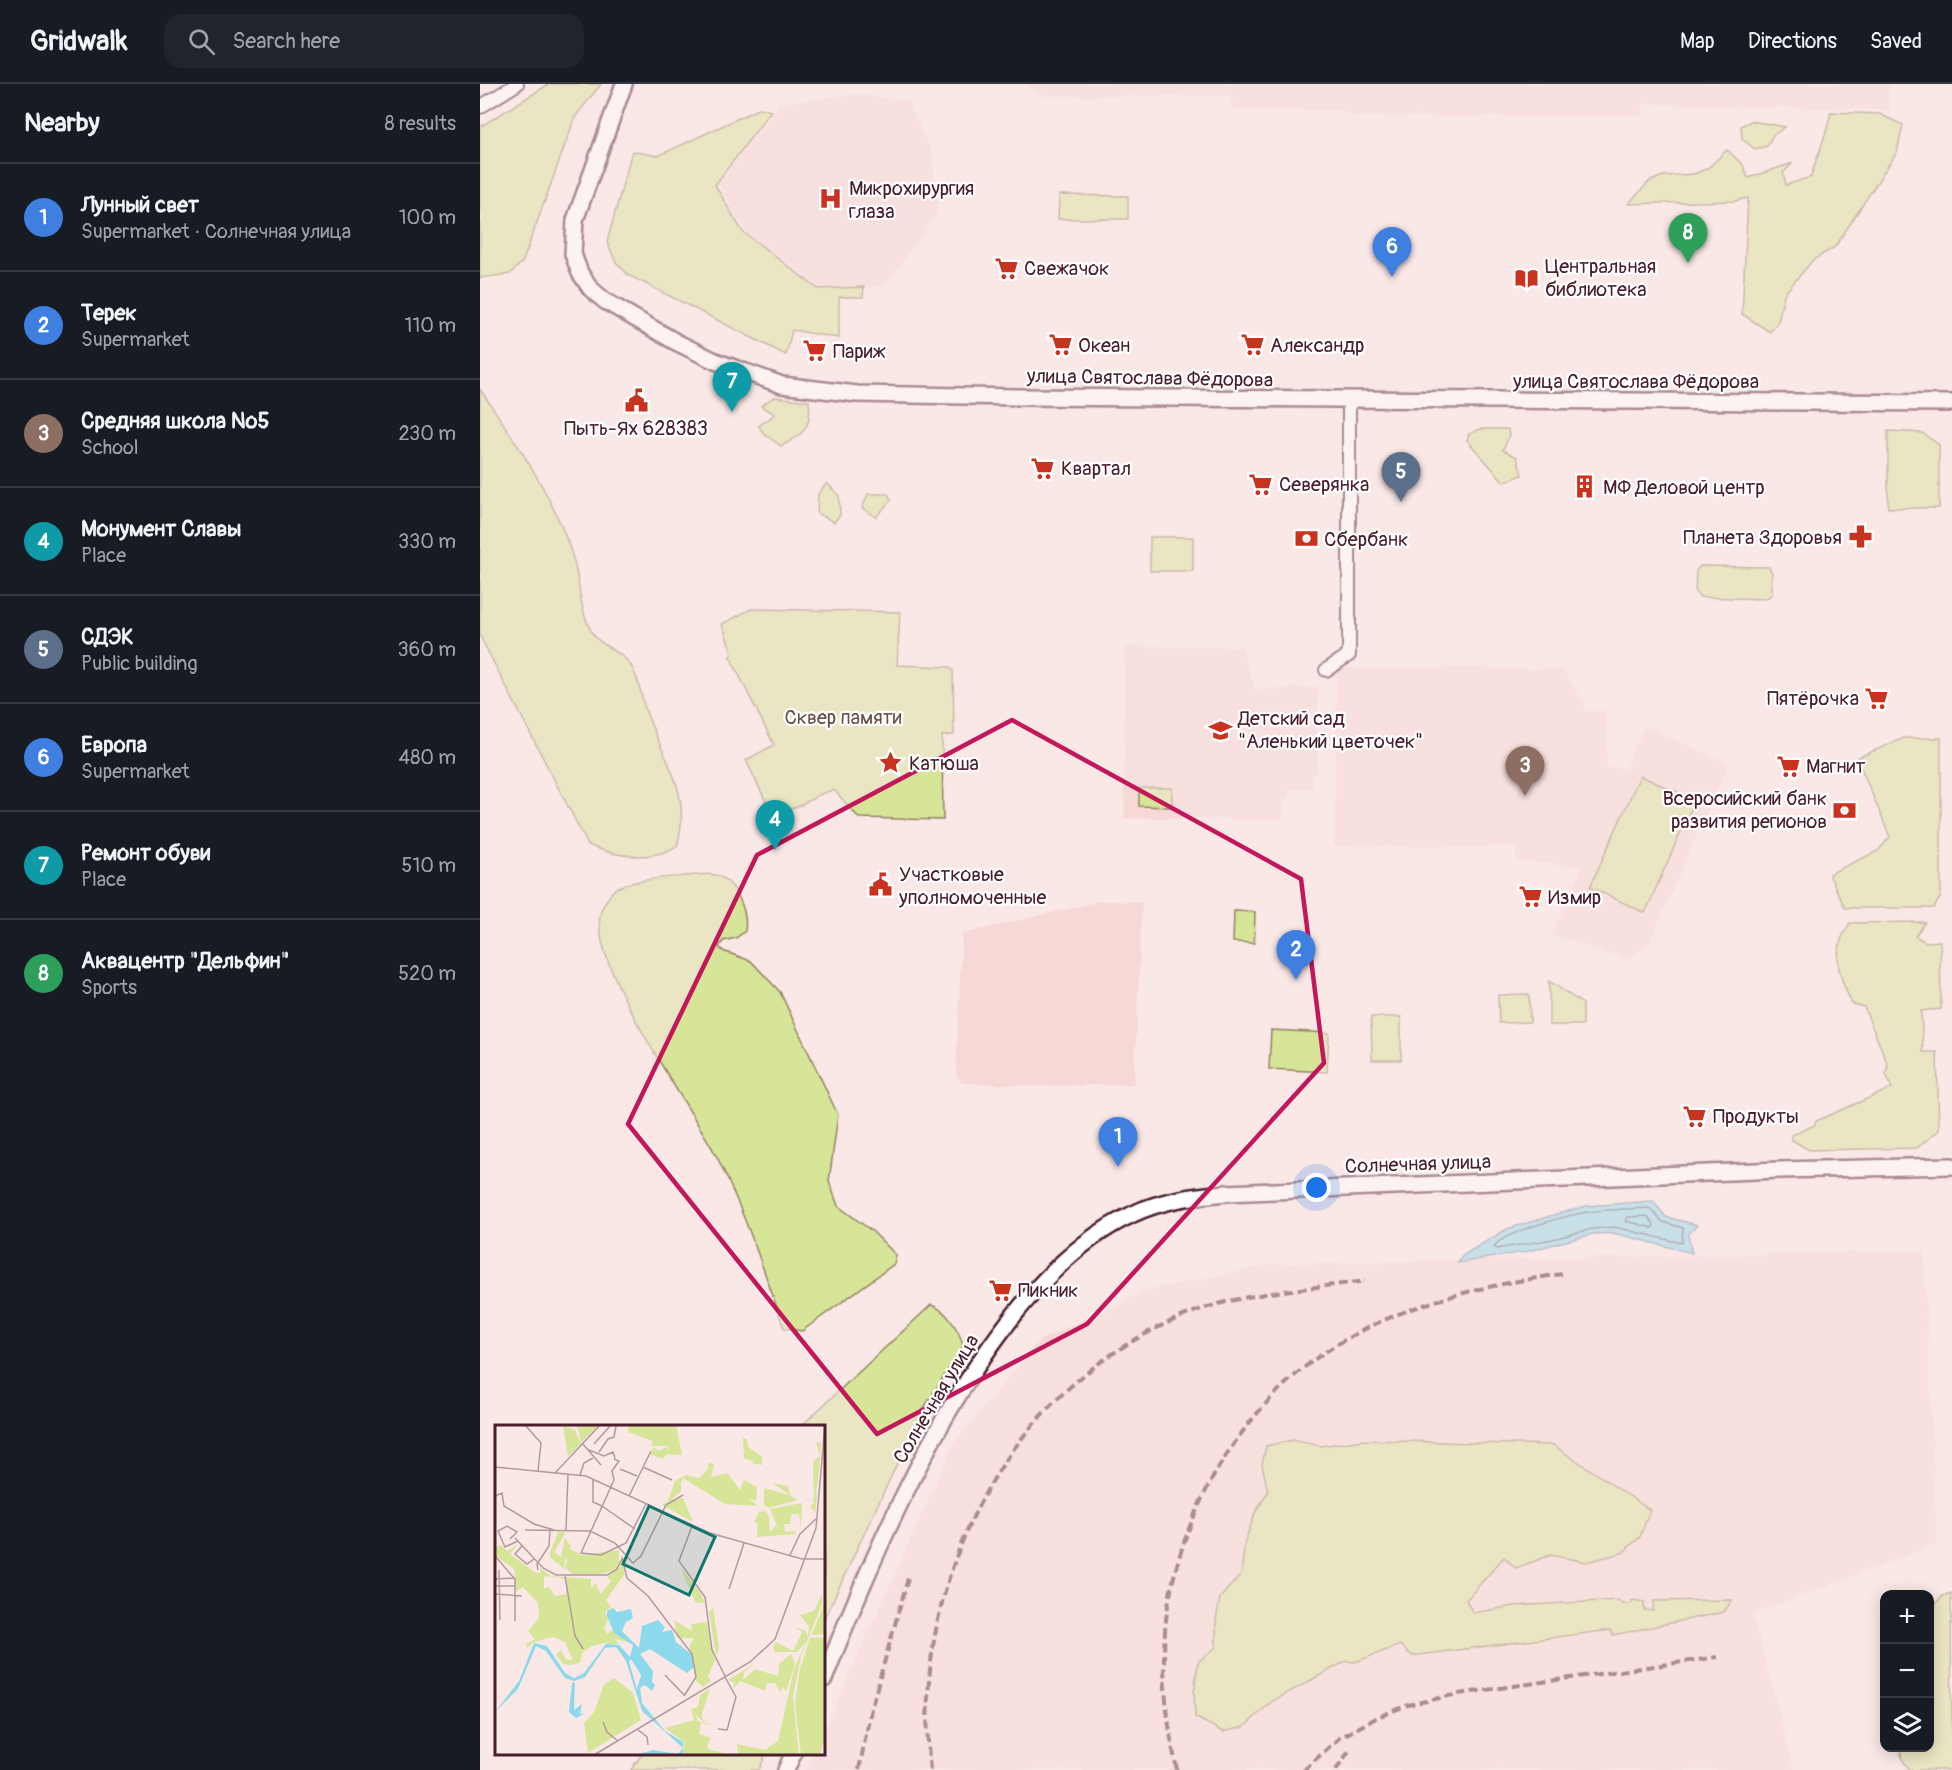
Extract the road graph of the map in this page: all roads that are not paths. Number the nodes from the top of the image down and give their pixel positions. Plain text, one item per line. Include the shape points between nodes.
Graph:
1 (517, 84) edge
2 (624, 84) edge
3 (480, 107) edge
4 (1349, 399) junction
5 (1952, 403) edge
6 (1326, 670) dead end
7 (1952, 1166) edge
8 (825, 1677) edge
9 (793, 1755) edge
10 (786, 1770) edge

1 - 3 street
2 - 4 street, улица Святослава Фёдорова via 575,220 573,254 580,273 605,301 715,361 782,385 857,393
4 - 5 street, улица Святослава Фёдорова
4 - 6 street via 1349,654
7 - 8 street, Солнечная улица via 1226,1194 1164,1202 1134,1213 1091,1239 1043,1283 963,1386 916,1472
9 - 10 street

